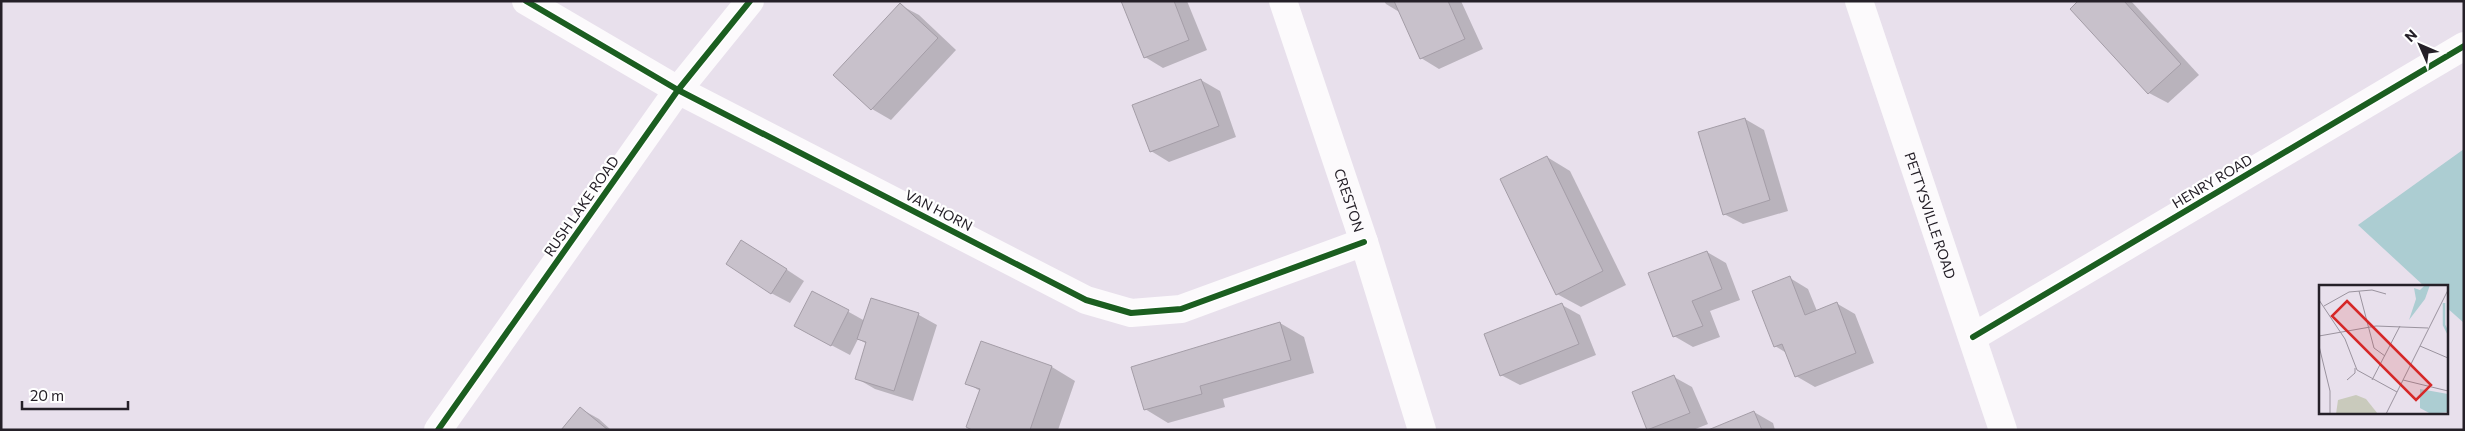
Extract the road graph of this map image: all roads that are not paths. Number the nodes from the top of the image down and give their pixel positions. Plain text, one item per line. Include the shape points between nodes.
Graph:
1 (526, 1) edge
2 (750, 1) edge
3 (1284, 1) edge
4 (1859, 1) edge
5 (2464, 46) edge
6 (678, 90) junction
7 (1364, 242) junction
8 (1973, 337) junction
9 (438, 430) edge
10 (1422, 430) edge
11 (2003, 430) edge

1 - 6 street, VAN HORN
2 - 6 street, RUSH LAKE ROAD
3 - 7 street, CRESTON
4 - 8 street, PETTYSVILLE ROAD
5 - 8 street, HENRY ROAD
6 - 7 street, VAN HORN via 1086,300 1131,313 1181,309
6 - 9 street, RUSH LAKE ROAD
7 - 10 street, CRESTON
8 - 11 street, PETTYSVILLE ROAD

